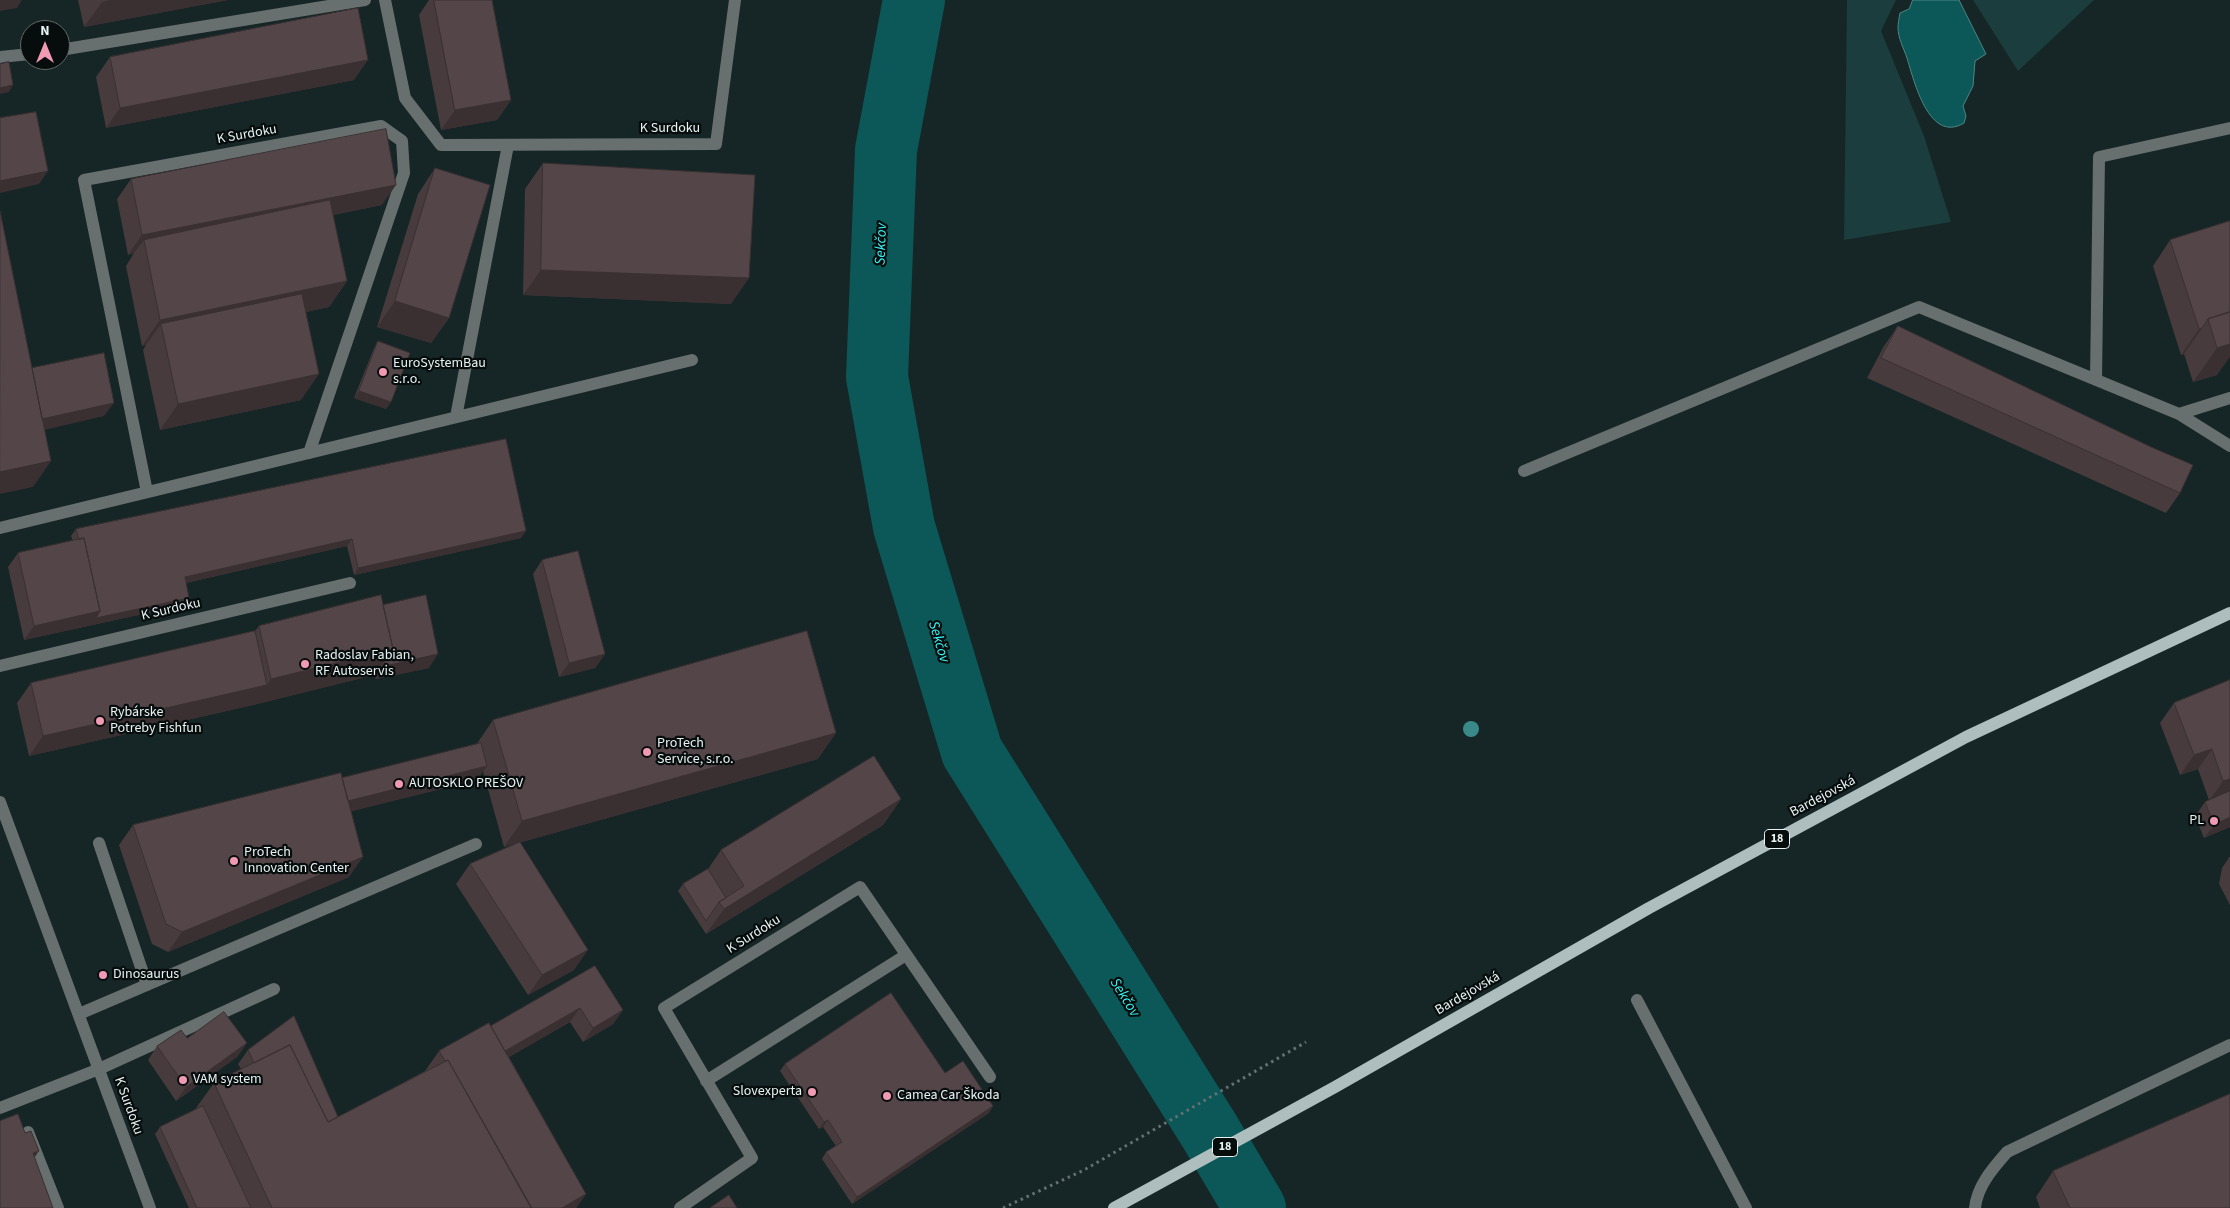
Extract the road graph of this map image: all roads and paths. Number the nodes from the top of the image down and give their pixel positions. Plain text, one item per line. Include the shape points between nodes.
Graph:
1 (365, 0) edge
2 (385, 0) edge
3 (735, 0) edge
4 (70, 48) edge
5 (20, 55) edge
6 (0, 57) edge
7 (2230, 128) edge
8 (508, 145) junction
9 (692, 360) dead end
10 (2096, 380) junction
11 (2230, 398) edge
12 (2179, 414) junction
13 (456, 417) junction
14 (2230, 446) edge
15 (309, 453) junction
16 (1524, 471) dead end
17 (147, 492) junction
18 (0, 528) edge
19 (350, 583) dead end
20 (2230, 613) edge
21 (0, 666) edge
22 (0, 802) edge
23 (100, 843) dead end
24 (476, 844) dead end
25 (906, 955) junction
26 (147, 985) junction
27 (274, 989) dead end
28 (1637, 1000) dead end
29 (79, 1014) junction
30 (1306, 1042) dead end
31 (2230, 1045) edge
32 (99, 1069) junction
33 (990, 1076) dead end
34 (706, 1080) junction
35 (0, 1108) edge
36 (28, 1132) edge
37 (58, 1208) edge
38 (150, 1208) edge
39 (680, 1208) edge
40 (1003, 1208) edge
41 (1114, 1208) edge
42 (1746, 1208) edge
43 (1975, 1208) edge

1 - 4 street
2 - 8 street, K Surdoku via 405,98 441,145
3 - 8 street, K Surdoku via 716,144
5 - 6 street
7 - 10 street via 2099,157
8 - 13 street
9 - 13 street
10 - 12 street
10 - 16 street via 1919,307
11 - 12 street
12 - 14 street
13 - 15 street
15 - 17 street
15 - 17 street, K Surdoku via 404,173 402,141 381,126 84,180
17 - 18 street
19 - 21 street, K Surdoku
20 - 41 main road, Bardejovská / 18 via 1966,737 1648,908 1335,1087
22 - 29 street, K Surdoku
23 - 26 street
24 - 26 street
25 - 33 street, K Surdoku
25 - 34 street
25 - 34 street, K Surdoku via 860,887 664,1008
26 - 29 street
27 - 32 street
28 - 42 street
29 - 32 street, K Surdoku
30 - 40 path via 1084,1170
31 - 43 street via 2007,1152 1989,1173 1975,1200
32 - 35 street
32 - 38 street, K Surdoku
34 - 39 street, K Surdoku via 752,1158
36 - 37 street

